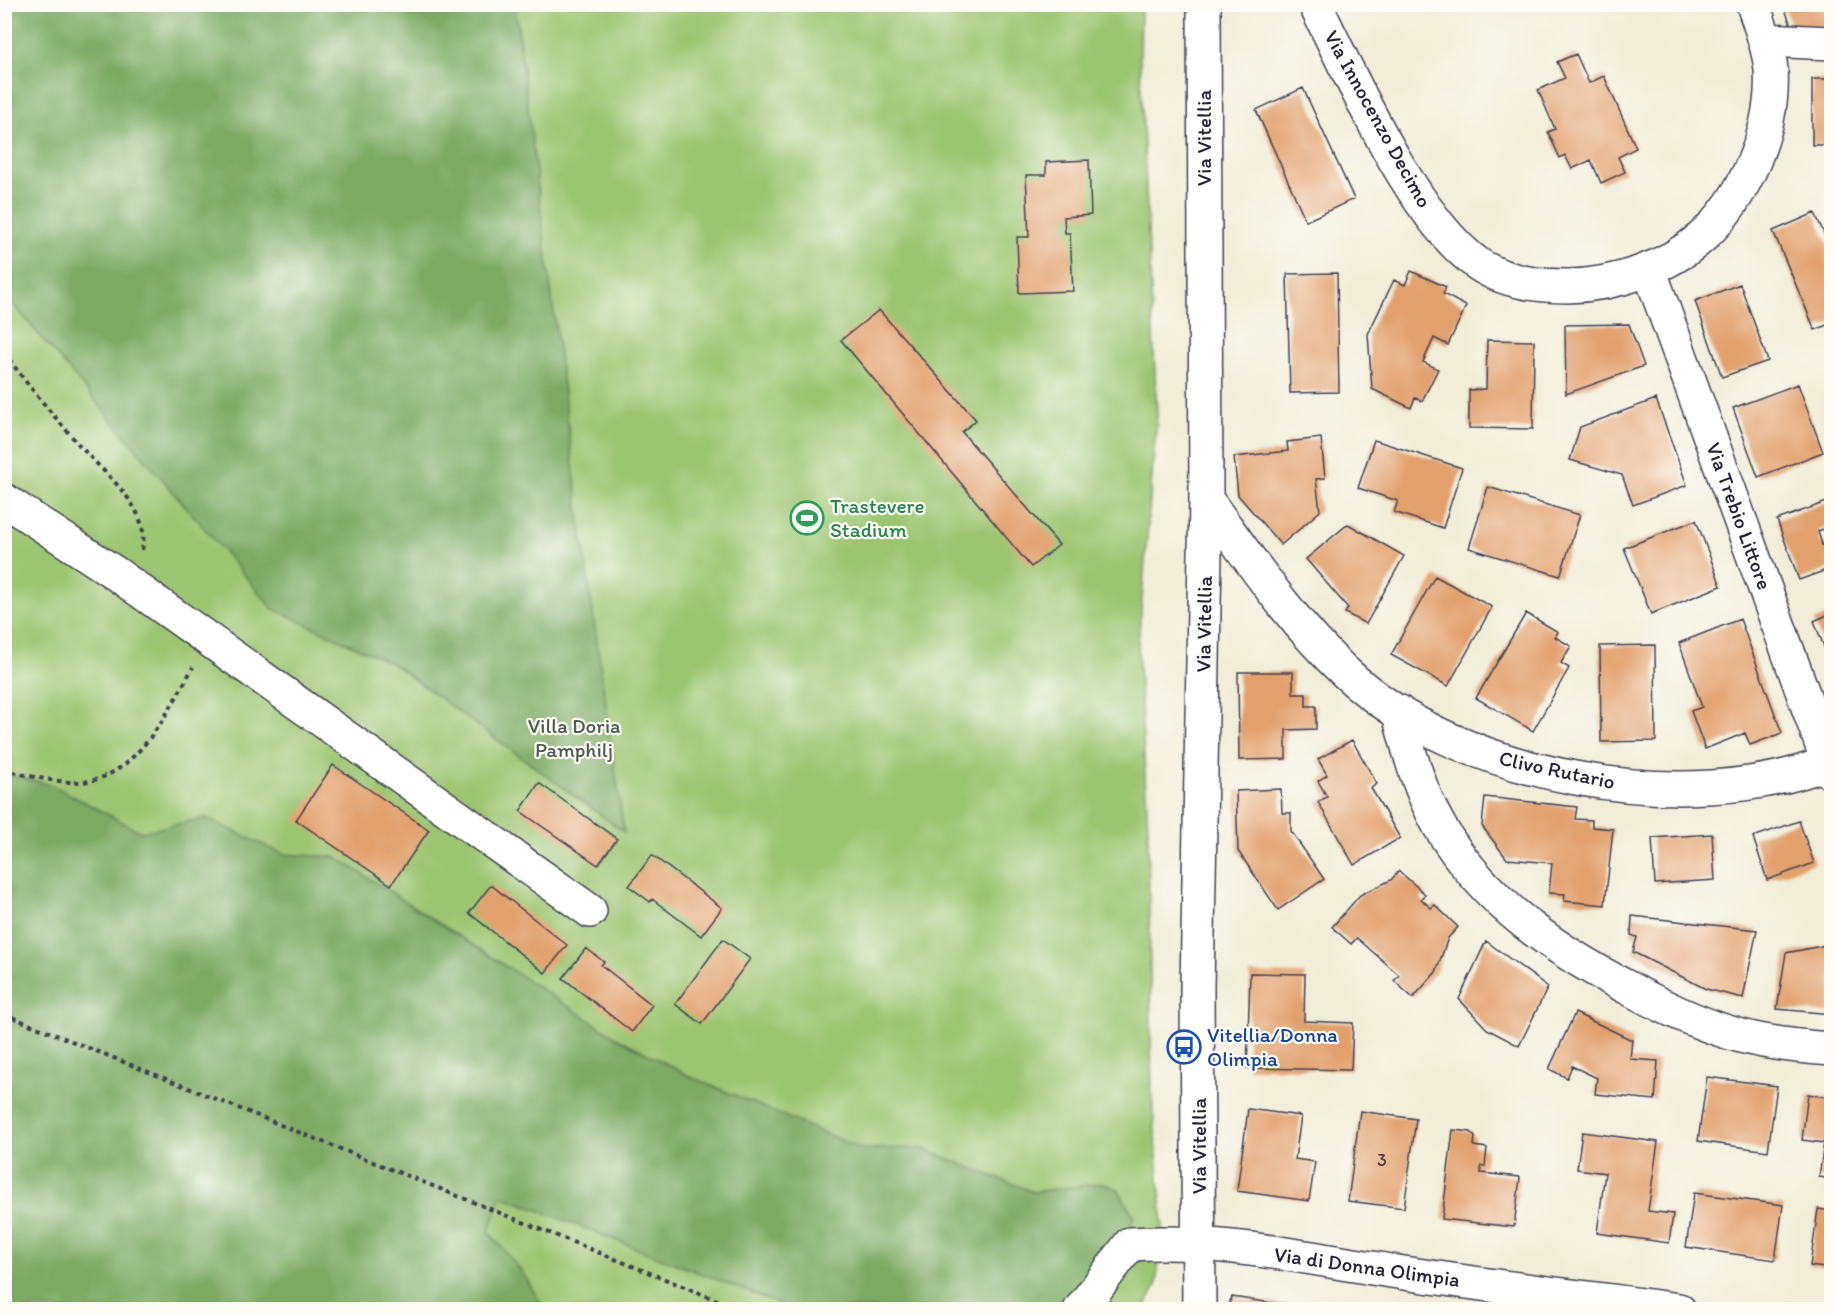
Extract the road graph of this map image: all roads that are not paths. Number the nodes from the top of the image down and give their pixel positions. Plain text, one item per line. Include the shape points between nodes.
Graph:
1 (1203, 4) edge
2 (1315, 4) edge
3 (1753, 4) edge
4 (1766, 40) junction
5 (1832, 43) edge
6 (1649, 269) junction
7 (1206, 499) junction
8 (4, 500) edge
9 (1398, 711) junction
10 (1830, 765) edge
11 (590, 911) dead end
12 (1832, 1049) edge
13 (1199, 1243) junction
14 (1080, 1310) edge
15 (1180, 1310) edge
16 (1199, 1310) edge
17 (1679, 1310) edge

1 - 7 street, Via Vitellia
2 - 6 street, Via Innocenzo Decimo via 1400,166 1448,237 1472,259 1500,276 1549,285 1601,283
3 - 4 street, Via Innocenzo Decimo
4 - 5 street
4 - 6 street, Via Innocenzo Decimo via 1770,92 1763,134 1751,165 1725,211 1708,231 1688,248
6 - 10 street, Via Trebio Littore
7 - 9 street, Clivo Rutario via 1330,656 1346,673
7 - 13 street, Via Vitellia via 1197,988
8 - 11 street via 115,573
9 - 10 street, Clivo Rutario via 1441,736 1506,762 1610,782 1663,787 1727,786
9 - 12 street via 1417,779 1448,839 1492,894 1541,938 1613,980 1701,1023 1762,1041
13 - 14 street, Via di Donna Olimpia via 1130,1244
13 - 15 street
13 - 16 street, Via Vitellia
13 - 17 street, Via di Donna Olimpia

